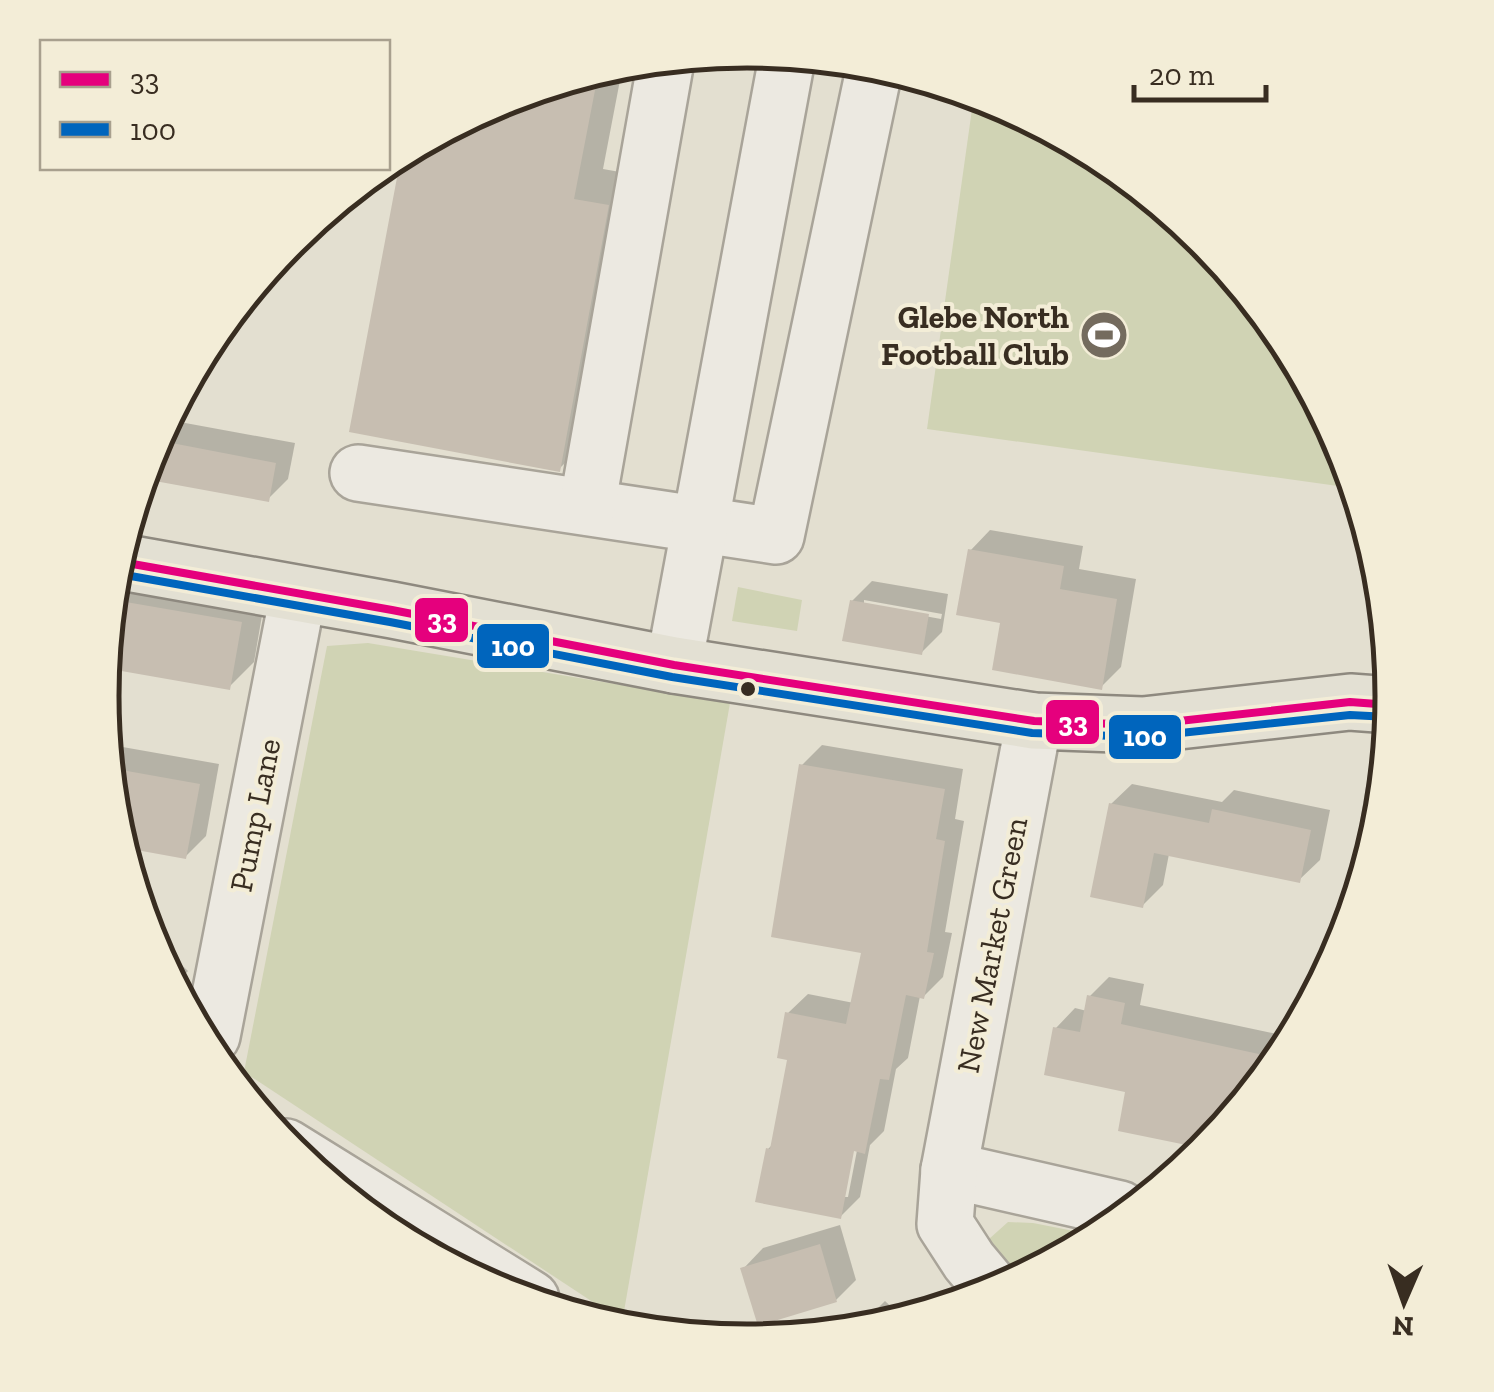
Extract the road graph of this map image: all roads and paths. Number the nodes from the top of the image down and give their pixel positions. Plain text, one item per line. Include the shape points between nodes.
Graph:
1 (784, 69) edge
2 (664, 73) edge
3 (871, 80) edge
4 (358, 472) dead end
5 (586, 507) junction
6 (700, 524) junction
7 (133, 564) edge
8 (298, 595) junction
9 (674, 665) junction
10 (1376, 704) edge
11 (1034, 721) junction
12 (214, 1028) edge
13 (949, 1170) junction
14 (369, 1198) edge
15 (1113, 1207) edge
16 (461, 1255) edge
17 (984, 1279) edge

1 - 6 street
2 - 5 street
3 - 6 street via 776,536
4 - 5 street
5 - 6 street
6 - 9 street
7 - 8 main road
8 - 9 main road
8 - 12 street, Pump Lane
9 - 11 main road
10 - 11 main road via 1143,725
11 - 13 street, New Market Green
13 - 15 street
13 - 17 street, New Market Green via 944,1224
14 - 16 street

